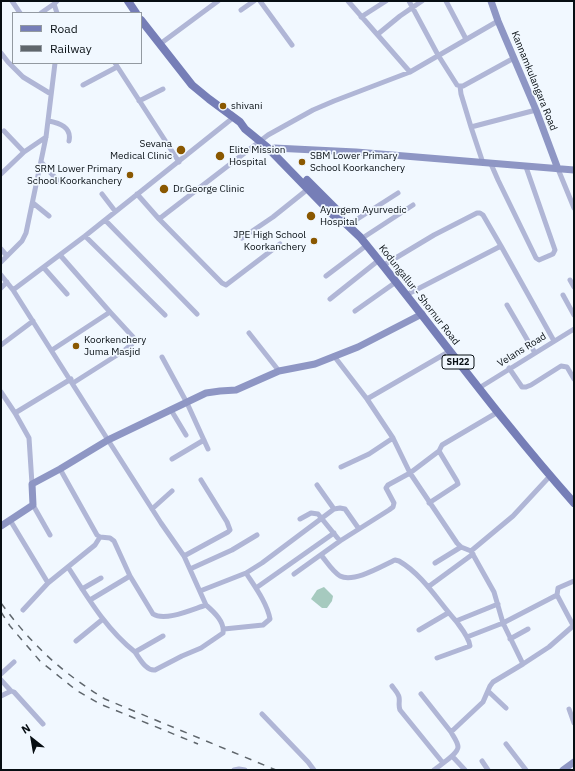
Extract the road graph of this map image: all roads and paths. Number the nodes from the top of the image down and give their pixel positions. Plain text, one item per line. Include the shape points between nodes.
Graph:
1 (12, 1) edge
2 (128, 1) edge
3 (218, 1) edge
4 (254, 1) edge
5 (260, 1) edge
6 (348, 1) edge
7 (386, 1) edge
8 (408, 1) edge
9 (422, 1) edge
10 (446, 1) edge
11 (491, 1) edge
12 (56, 2) edge
13 (412, 8) junction
14 (241, 10) dead end
15 (19, 12) edge
16 (42, 12) edge
17 (57, 12) edge
18 (135, 12) edge
19 (361, 17) junction
20 (142, 21) edge
21 (498, 21) junction
22 (378, 34) junction
23 (466, 39) junction
24 (160, 44) junction
25 (292, 46) dead end
26 (1, 53) edge
27 (438, 55) junction
28 (514, 58) junction
29 (55, 64) edge
30 (116, 65) edge
31 (410, 72) junction
32 (83, 85) dead end
33 (460, 86) junction
34 (163, 89) dead end
35 (51, 94) junction
36 (139, 101) junction
37 (536, 110) junction
38 (237, 120) junction
39 (48, 121) junction
40 (471, 127) junction
41 (4, 131) dead end
42 (46, 137) junction
43 (264, 138) junction
44 (69, 141) dead end
45 (270, 148) junction
46 (24, 152) junction
47 (41, 162) junction
48 (178, 162) junction
49 (483, 163) junction
50 (491, 164) junction
51 (526, 167) junction
52 (558, 169) junction
53 (574, 170) edge
54 (1, 174) edge
55 (59, 182) dead end
56 (308, 189) junction
57 (398, 193) dead end
58 (102, 194) dead end
59 (137, 194) junction
60 (33, 203) junction
61 (413, 205) dead end
62 (574, 208) edge
63 (115, 212) junction
64 (49, 216) dead end
65 (159, 219) junction
66 (105, 220) junction
67 (345, 222) junction
68 (85, 236) junction
69 (242, 238) dead end
70 (364, 242) junction
71 (280, 244) dead end
72 (501, 246) junction
73 (1, 249) edge
74 (60, 255) junction
75 (7, 256) junction
76 (1, 262) edge
77 (381, 263) junction
78 (44, 268) junction
79 (1, 275) edge
80 (326, 276) dead end
81 (570, 280) dead end
82 (8, 282) junction
83 (396, 282) junction
84 (574, 287) edge
85 (1, 288) edge
86 (13, 290) junction
87 (67, 294) dead end
88 (406, 295) junction
89 (563, 295) dead end
90 (330, 299) dead end
91 (507, 305) dead end
92 (355, 311) dead end
93 (110, 312) junction
94 (197, 314) dead end
95 (422, 314) junction
96 (165, 315) dead end
97 (574, 315) edge
98 (33, 321) junction
99 (574, 329) edge
100 (249, 333) dead end
101 (554, 341) junction
102 (1, 345) edge
103 (52, 350) junction
104 (450, 351) junction
105 (535, 353) junction
106 (334, 356) junction
107 (162, 357) dead end
108 (509, 368) junction
109 (279, 371) junction
110 (574, 379) edge
111 (72, 381) junction
112 (479, 388) junction
113 (1, 392) edge
114 (367, 399) junction
115 (187, 403) junction
116 (172, 410) junction
117 (498, 412) junction
118 (15, 413) junction
119 (186, 435) dead end
120 (392, 438) junction
121 (108, 440) junction
122 (204, 440) junction
123 (208, 450) dead end
124 (439, 452) junction
125 (172, 459) dead end
126 (341, 467) dead end
127 (60, 470) junction
128 (410, 473) junction
129 (550, 476) junction
130 (201, 480) dead end
131 (32, 484) junction
132 (317, 485) dead end
133 (172, 491) dead end
134 (429, 503) junction
135 (574, 503) edge
136 (33, 505) junction
137 (152, 509) junction
138 (334, 509) junction
139 (322, 518) junction
140 (300, 519) dead end
141 (10, 520) junction
142 (1, 526) edge
143 (359, 529) junction
144 (334, 533) junction
145 (50, 535) dead end
146 (257, 535) dead end
147 (100, 537) junction
148 (340, 541) junction
149 (461, 547) junction
150 (472, 553) junction
151 (321, 555) junction
152 (184, 556) junction
153 (435, 563) dead end
154 (68, 567) junction
155 (190, 569) junction
156 (246, 574) junction
157 (294, 574) dead end
158 (130, 576) junction
159 (101, 578) dead end
160 (574, 581) edge
161 (48, 583) junction
162 (428, 586) junction
163 (256, 588) junction
164 (82, 589) junction
165 (200, 591) junction
166 (557, 594) junction
167 (90, 600) junction
168 (206, 604) junction
169 (498, 604) junction
170 (23, 610) dead end
171 (448, 613) junction
172 (103, 619) junction
173 (456, 621) junction
174 (503, 622) junction
175 (574, 627) edge
176 (224, 629) junction
177 (528, 629) dead end
178 (419, 630) dead end
179 (163, 636) dead end
180 (467, 637) junction
181 (510, 639) junction
182 (76, 641) dead end
183 (135, 652) junction
184 (437, 658) dead end
185 (14, 662) dead end
186 (523, 664) junction
187 (1, 674) edge
188 (1, 680) edge
189 (392, 686) dead end
190 (11, 690) junction
191 (488, 691) junction
192 (421, 694) dead end
193 (1, 696) edge
194 (506, 708) dead end
195 (569, 709) dead end
196 (262, 714) dead end
197 (574, 722) edge
198 (43, 724) dead end
199 (451, 732) junction
200 (506, 744) dead end
201 (452, 756) junction
202 (482, 761) dead end
203 (443, 762) junction
204 (574, 762) edge
205 (234, 770) edge
206 (245, 770) edge
207 (314, 770) edge
208 (434, 770) edge
209 (465, 770) edge
210 (488, 770) edge
211 (526, 770) edge
212 (563, 770) edge

1 - 15 street
2 - 18 main road
3 - 24 street
4 - 14 street
5 - 25 street
6 - 19 street
7 - 19 street
8 - 13 street
9 - 13 street
10 - 23 street
11 - 21 street, Kannamkulangara Road
12 - 16 street
12 - 17 street
13 - 22 street
13 - 27 street
19 - 22 street
20 - 24 main road
21 - 23 street
21 - 28 street, Kannamkulangara Road
22 - 31 street
23 - 27 street
24 - 38 main road via 192,85
26 - 35 street via 23,77
27 - 31 street
27 - 33 street
28 - 33 street
28 - 37 street, Kannamkulangara Road
29 - 35 street
30 - 32 street
30 - 36 street
31 - 43 street via 313,110
33 - 40 street via 460,94
34 - 36 street
35 - 39 street
36 - 48 street
37 - 40 street
37 - 52 street, Kannamkulangara Road
38 - 43 main road
38 - 48 street
39 - 42 street
39 - 44 street via 61,124 68,130
40 - 49 street
41 - 46 street
42 - 46 street
42 - 47 street
43 - 45 main road
43 - 65 street
45 - 49 street via 356,152
45 - 56 main road, Kodungallur - Shornur Road / SH22
45 - 67 main road via 337,210
46 - 54 street
47 - 55 street
47 - 60 street
48 - 59 street
49 - 50 street
50 - 51 street
50 - 51 street via 539,260 554,254 555,250
51 - 52 street
52 - 53 street
52 - 62 street
56 - 67 main road, Kodungallur - Shornur Road / SH22 via 334,216
56 - 69 street
57 - 67 street
58 - 63 street
59 - 63 street
59 - 65 street
60 - 64 street
60 - 75 street via 26,233 22,241
61 - 70 street
63 - 66 street
65 - 71 street via 226,285
66 - 68 street
66 - 94 street
67 - 70 main road, Kodungallur - Shornur Road / SH22
68 - 74 street
68 - 96 street
70 - 77 main road, Kodungallur - Shornur Road / SH22
70 - 80 street
72 - 77 street via 483,215 477,213
72 - 88 street
72 - 101 street
73 - 75 street
74 - 78 street
74 - 93 street
75 - 76 street
77 - 83 main road, Kodungallur - Shornur Road / SH22
77 - 90 street
78 - 86 street
78 - 87 street
79 - 82 street
81 - 84 street
82 - 85 street
82 - 86 street
83 - 88 main road, Kodungallur - Shornur Road / SH22
83 - 92 street
86 - 98 street
88 - 95 main road, Kodungallur - Shornur Road / SH22
89 - 97 street
91 - 105 street
93 - 103 street
93 - 111 street via 133,337 132,344
95 - 104 main road, Kodungallur - Shornur Road / SH22
95 - 106 street via 358,347
98 - 102 street
98 - 103 street
99 - 101 street, Velans Road
100 - 109 street
101 - 105 street, Velans Road
103 - 111 street
104 - 112 main road, Kodungallur - Shornur Road / SH22
104 - 114 street
105 - 108 street, Velans Road
106 - 109 street via 315,364
106 - 114 street
107 - 115 street
108 - 110 street via 522,387 564,366
108 - 112 street, Velans Road
109 - 115 street via 236,390 220,390
111 - 118 street
111 - 121 street
112 - 117 main road, Kodungallur - Shornur Road / SH22
113 - 118 street
114 - 120 street
115 - 116 street
115 - 122 street
116 - 119 street
116 - 121 street
117 - 124 street via 442,445
117 - 129 main road, Kodungallur - Shornur Road / SH22
118 - 131 street via 29,438
120 - 126 street via 369,454
120 - 128 street
121 - 127 street
121 - 137 street
122 - 123 street
122 - 125 street
124 - 128 street
124 - 134 street via 458,484
127 - 131 street
127 - 147 street
128 - 134 street
128 - 143 street via 386,488 394,503 393,507
129 - 135 main road, Kodungallur - Shornur Road / SH22
129 - 150 street via 513,516
130 - 152 street via 230,530
131 - 136 street
132 - 138 street
133 - 137 street
134 - 149 street
136 - 141 street
136 - 145 street
137 - 152 street
138 - 139 street
138 - 143 street via 345,509
139 - 140 street via 314,512
139 - 144 street
139 - 156 street
141 - 142 street
141 - 161 street
143 - 148 street
144 - 148 street
144 - 163 street
146 - 155 street via 232,550
147 - 154 street
147 - 158 street via 114,541
148 - 151 street
149 - 150 street
149 - 153 street
150 - 162 street
150 - 169 street
151 - 157 street
151 - 162 street via 334,571 346,578 355,577 395,560 399,561
152 - 155 street
154 - 161 street
154 - 164 street
155 - 165 street
156 - 163 street
156 - 165 street
158 - 167 street
158 - 168 street via 156,616 177,614
159 - 164 street
160 - 166 street via 558,588
161 - 170 street
162 - 171 street
163 - 176 street via 270,619 263,625
164 - 167 street
165 - 168 street
166 - 174 street
166 - 175 street
167 - 172 street
168 - 176 street via 219,617
169 - 173 street
169 - 174 street
171 - 173 street
171 - 178 street
172 - 182 street
172 - 183 street via 119,640
173 - 180 street
174 - 180 street
174 - 181 street
175 - 186 street
176 - 183 street via 220,636 202,648 155,670 147,668
177 - 181 street
179 - 183 street
180 - 184 street via 470,646
181 - 186 street
185 - 187 street
186 - 191 street via 493,682
188 - 190 street
189 - 203 street via 400,699 400,710
190 - 193 street
190 - 198 street
191 - 194 street
191 - 199 street via 483,702
192 - 199 street
195 - 197 street
196 - 207 street
199 - 201 street via 458,748
200 - 211 street
201 - 203 street
201 - 209 street
202 - 210 street
203 - 208 street
204 - 212 street
205 - 206 street

